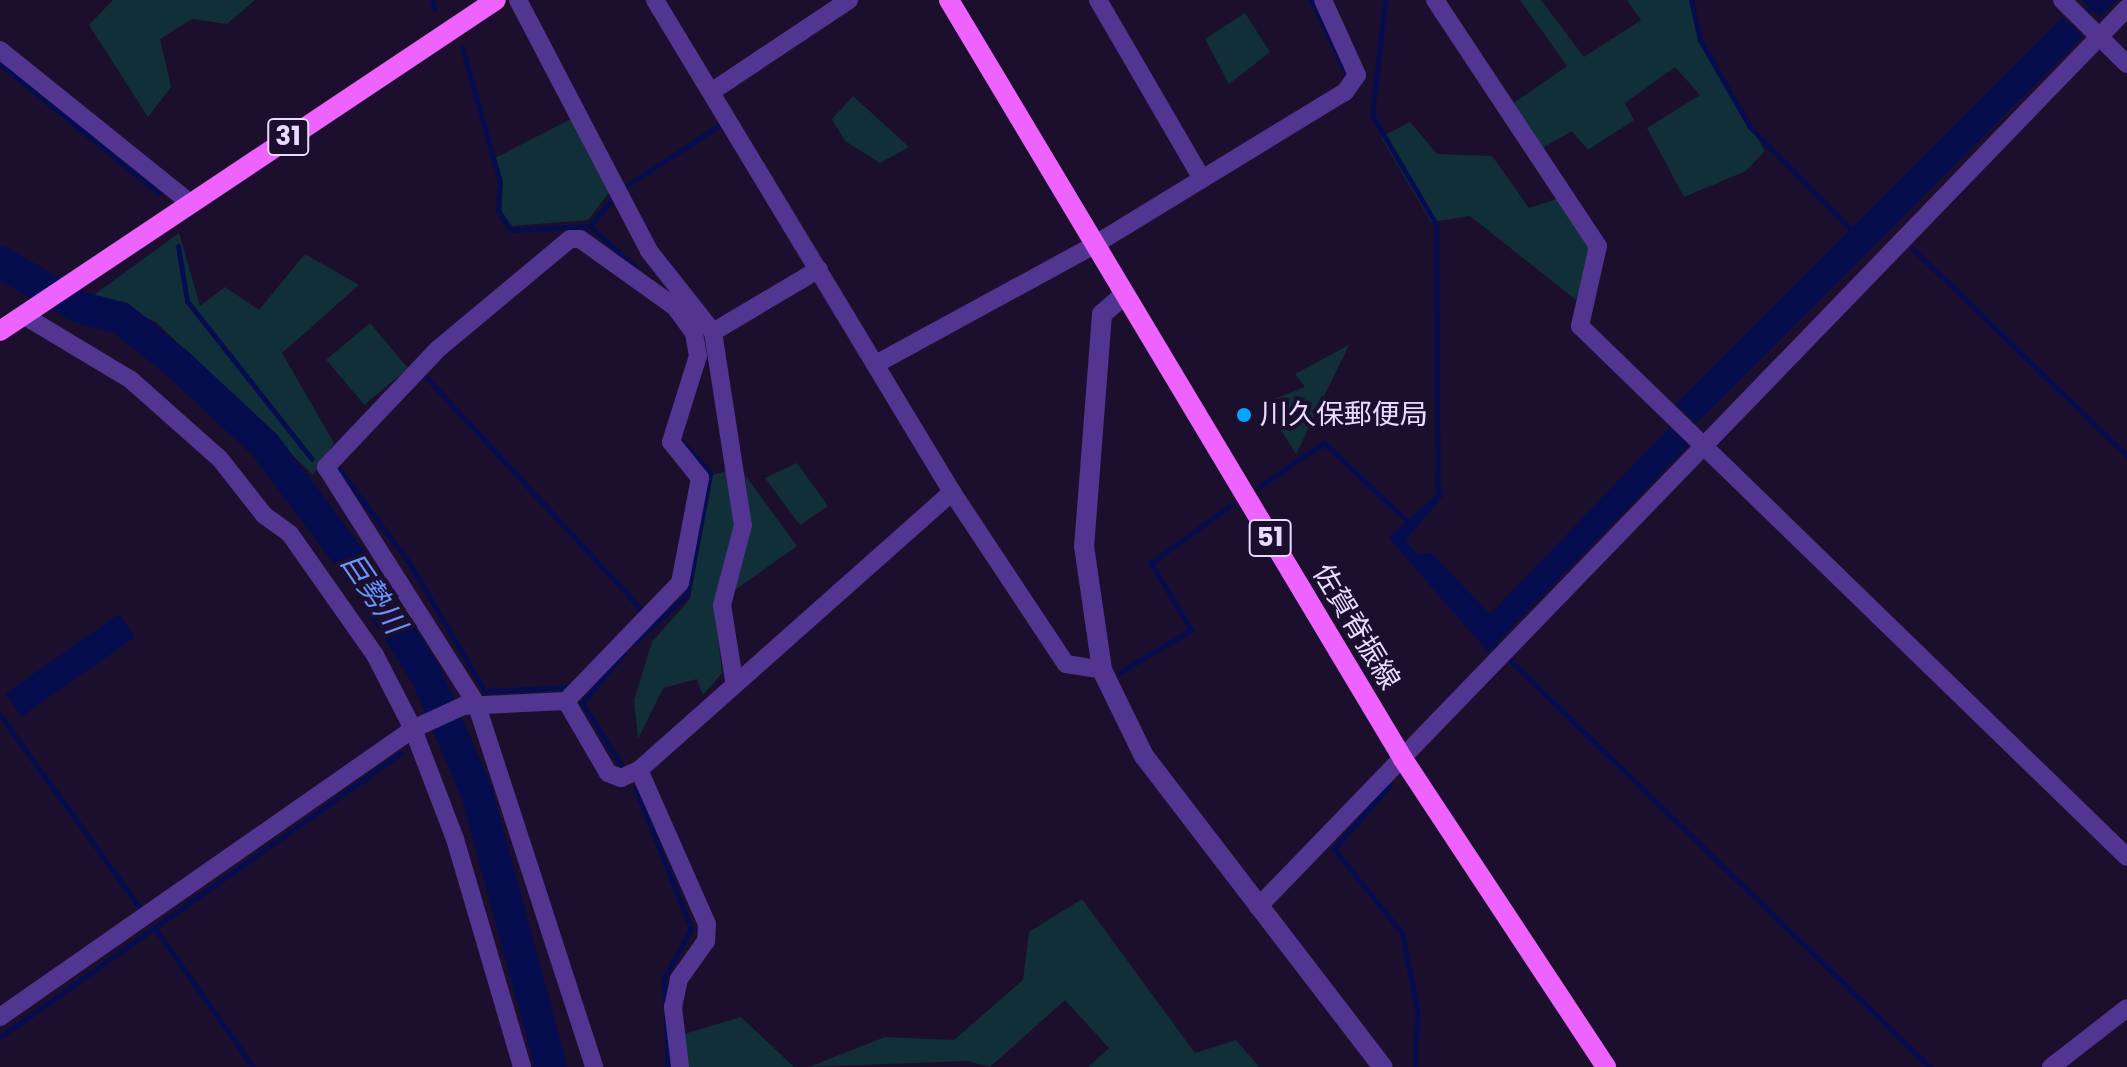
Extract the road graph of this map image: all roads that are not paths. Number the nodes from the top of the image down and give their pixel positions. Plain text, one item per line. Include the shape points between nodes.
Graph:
1 (496, 0) edge
2 (518, 0) edge
3 (655, 0) edge
4 (849, 0) edge
5 (949, 0) edge
6 (1098, 0) edge
7 (1435, 0) edge
8 (1330, 2) edge
9 (2068, 6) edge
10 (2127, 8) edge
11 (2094, 32) junction
12 (0, 50) edge
13 (2127, 64) edge
14 (711, 92) junction
15 (1202, 179) junction
16 (190, 203) junction
17 (1094, 245) junction
18 (819, 269) junction
19 (1124, 295) junction
20 (23, 315) junction
21 (2, 327) edge
22 (713, 332) junction
23 (876, 364) junction
24 (1706, 447) junction
25 (952, 492) junction
26 (1102, 670) junction
27 (734, 680) junction
28 (566, 701) junction
29 (469, 705) junction
30 (413, 729) junction
31 (1403, 759) junction
32 (639, 770) junction
33 (2127, 857) edge
34 (1258, 907) junction
35 (2127, 1008) edge
36 (0, 1017) edge
37 (2055, 1066) edge
38 (522, 1067) edge
39 (594, 1067) edge
40 (680, 1067) edge
41 (1383, 1067) edge
42 (1606, 1067) edge

1 - 16 main road, 31
2 - 22 street via 649,251
3 - 14 street
4 - 14 street
5 - 17 main road, 佐賀脊振線 / 51
6 - 15 street
7 - 24 street via 1598,246 1580,326
8 - 15 street via 1355,80
9 - 11 street
10 - 11 street
11 - 13 street
11 - 24 street
12 - 16 street
14 - 18 street
15 - 17 street
16 - 20 main road, 31
17 - 19 main road, 佐賀脊振線 / 51
17 - 23 street
18 - 22 street
18 - 23 street
19 - 26 street via 1102,314 1084,546
19 - 31 main road, 佐賀脊振線 / 51
20 - 21 main road, 31
20 - 30 street via 131,380 220,459 264,515 290,534 375,655
22 - 27 street via 743,525 722,605
23 - 25 street
24 - 31 street
24 - 33 street
25 - 26 street via 1066,664
25 - 27 street
26 - 34 street via 1144,756
27 - 32 street
28 - 29 street
28 - 29 street via 680,583 700,478 671,442 698,356 694,333 675,307 580,239 570,239 438,349 326,467
28 - 32 street via 608,773 621,778
29 - 30 street
29 - 39 street
30 - 36 street
30 - 38 street via 455,839
31 - 34 street
31 - 42 main road, 佐賀脊振線 / 51
32 - 40 street via 707,924 706,941 679,979 673,1007
34 - 41 street
35 - 37 street

